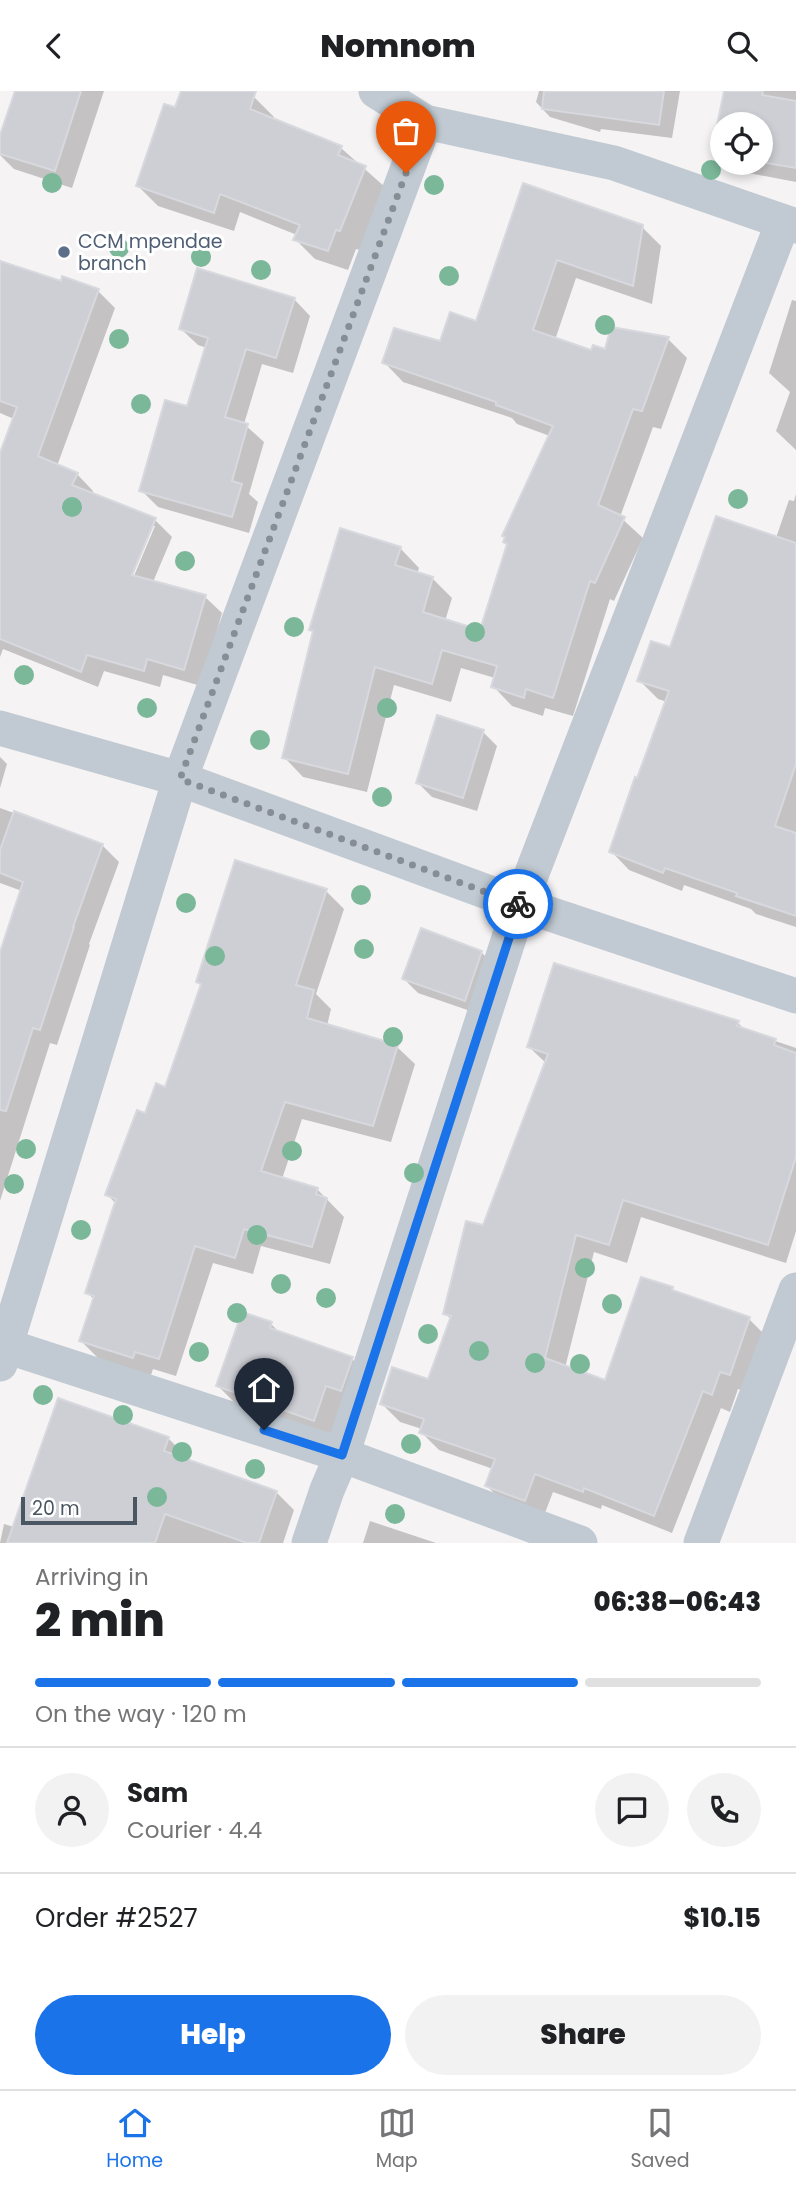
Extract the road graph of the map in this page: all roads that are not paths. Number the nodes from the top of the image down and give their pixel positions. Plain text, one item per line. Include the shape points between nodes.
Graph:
1 (376, 91) edge
2 (425, 122) junction
3 (789, 224) edge
4 (0, 728) edge
5 (180, 779) junction
6 (520, 904) junction
7 (796, 996) edge
8 (796, 1290) edge
9 (2, 1352) edge
10 (342, 1455) junction
11 (309, 1543) edge
12 (580, 1543) edge
13 (701, 1543) edge

1 - 2 street
2 - 3 street via 614,163
2 - 5 street
3 - 6 street
4 - 5 street
5 - 6 street
5 - 9 street
6 - 7 street
6 - 10 street
8 - 13 street
9 - 10 street
10 - 11 street
10 - 12 street

